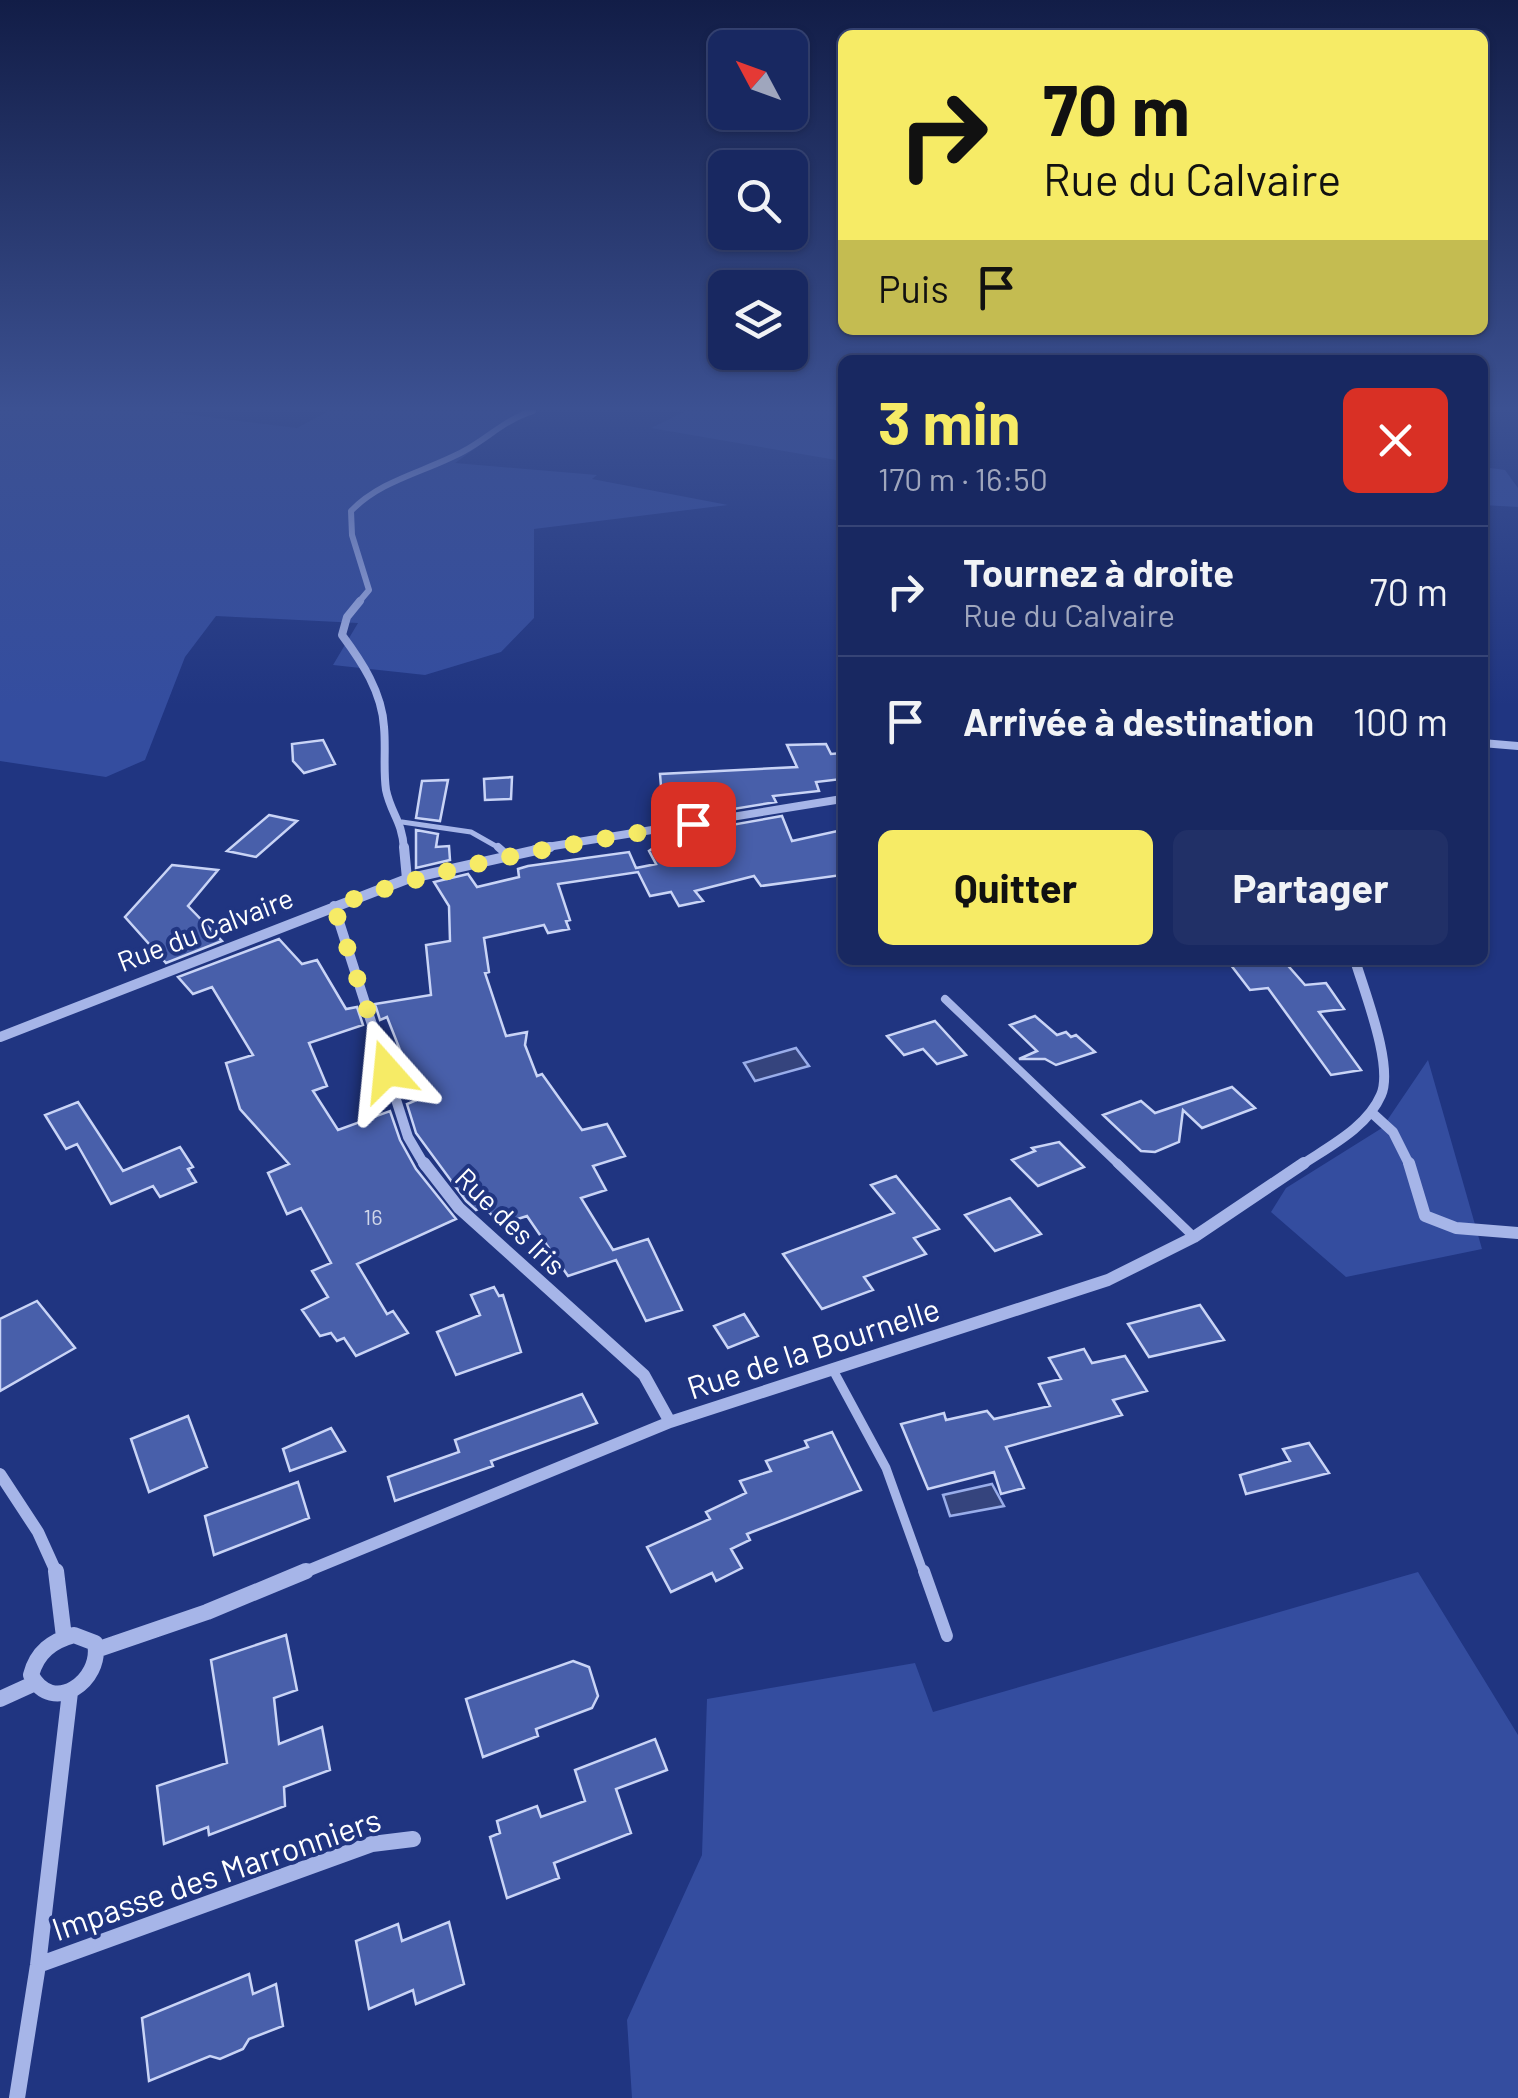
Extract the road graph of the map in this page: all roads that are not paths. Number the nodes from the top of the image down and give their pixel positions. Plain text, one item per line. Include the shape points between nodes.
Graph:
1 (353, 509) edge
2 (1488, 744) edge
3 (1518, 746) edge
4 (838, 800) edge
5 (402, 822) junction
6 (506, 854) junction
7 (407, 879) junction
8 (334, 906) junction
9 (1357, 965) edge
10 (945, 999) dead end
11 (0, 1037) edge
12 (1371, 1112) junction
13 (1518, 1233) edge
14 (1194, 1237) junction
15 (833, 1369) junction
16 (670, 1422) junction
17 (0, 1474) edge
18 (947, 1636) dead end
19 (64, 1637) junction
20 (99, 1649) junction
21 (33, 1684) junction
22 (70, 1692) junction
23 (0, 1699) edge
24 (413, 1839) dead end
25 (38, 1965) junction
26 (17, 2098) edge

1 - 5 street via 354,552 369,590 342,635 366,668 382,712 391,813
2 - 3 street
4 - 6 street, Rue du Calvaire
5 - 6 lane via 466,829 492,839
5 - 7 street
6 - 7 street, Rue du Calvaire
7 - 8 street, Rue du Calvaire
8 - 11 street, Rue du Calvaire
8 - 16 street, Rue des Iris via 408,1137 430,1174 644,1375
9 - 12 street via 1382,1049 1382,1094
10 - 14 lane
12 - 13 street via 1403,1145 1425,1216 1456,1228
12 - 14 street, Rue de la Bournelle via 1356,1129
14 - 15 street, Rue de la Bournelle via 1108,1280
15 - 16 street, Rue de la Bournelle
15 - 18 lane via 886,1468
16 - 20 street, Rue de la Bournelle via 207,1612
17 - 19 street via 51,1549 65,1607
19 - 20 street via 82,1635
19 - 21 street via 37,1656
20 - 22 street via 96,1668
21 - 22 street via 48,1694
21 - 23 street
22 - 25 street
24 - 25 street, Impasse des Marronniers via 372,1844
25 - 26 street

